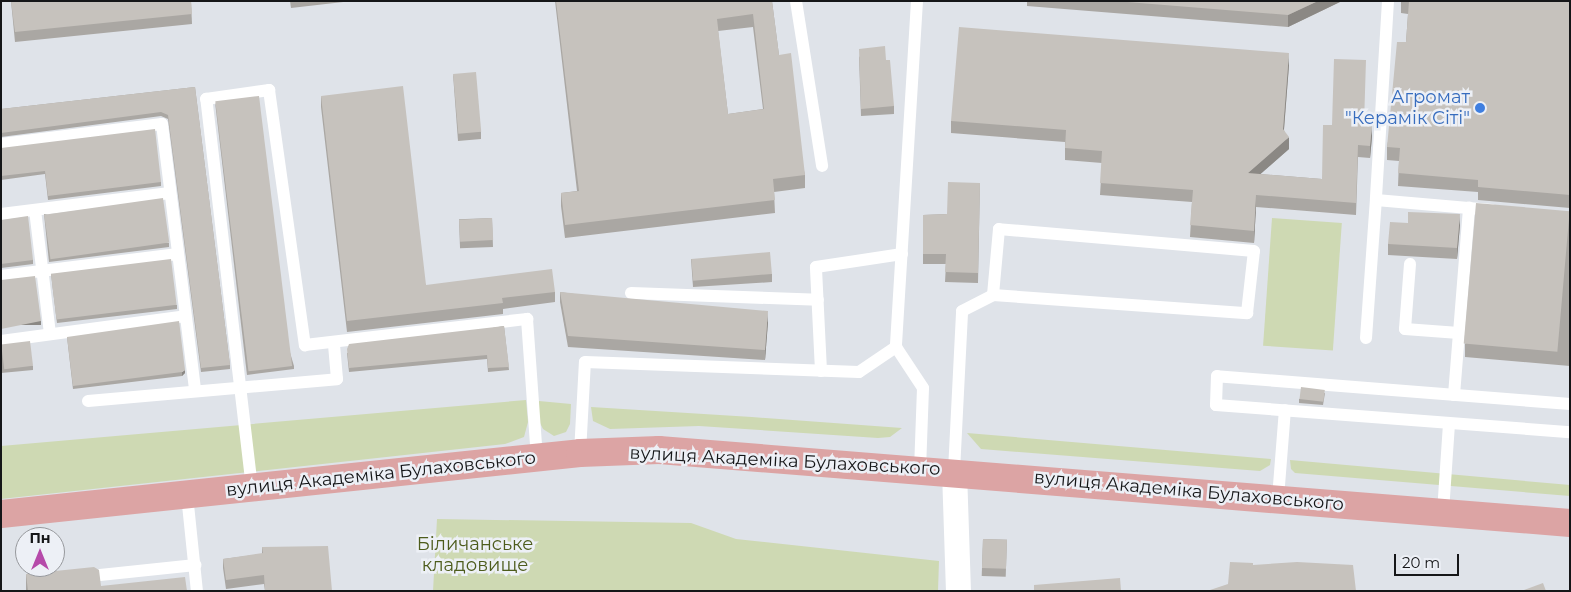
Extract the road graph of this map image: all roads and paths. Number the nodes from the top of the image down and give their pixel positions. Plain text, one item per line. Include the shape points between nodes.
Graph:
1 (796, 1) edge
2 (917, 1) edge
3 (1388, 1) edge
4 (1, 144) edge
5 (822, 166) dead end
6 (170, 193) junction
7 (1376, 200) junction
8 (1469, 208) junction
9 (35, 210) junction
10 (1506, 211) edge
11 (1, 214) edge
12 (178, 254) junction
13 (902, 254) junction
14 (1410, 264) dead end
15 (42, 271) junction
16 (1, 276) edge
17 (631, 294) dead end
18 (993, 295) junction
19 (818, 300) junction
20 (185, 316) junction
21 (1459, 333) junction
22 (50, 334) junction
23 (1366, 338) dead end
24 (1, 341) edge
25 (334, 342) junction
26 (896, 347) junction
27 (821, 371) junction
28 (195, 390) junction
29 (238, 390) junction
30 (1454, 395) junction
31 (88, 401) dead end
32 (1570, 404) edge
33 (1285, 410) junction
34 (1449, 424) junction
35 (1570, 432) edge
36 (580, 453) junction
37 (536, 457) junction
38 (920, 469) junction
39 (954, 471) junction
40 (252, 488) junction
41 (187, 495) junction
42 (1278, 498) junction
43 (1443, 512) junction
44 (1, 514) edge
45 (1570, 522) edge
46 (195, 565) junction
47 (100, 575) edge
48 (197, 591) edge
49 (958, 591) edge

1 - 5 lane
2 - 13 lane
3 - 7 lane
4 - 6 lane via 162,124
6 - 9 lane
6 - 12 lane
7 - 8 lane
7 - 23 lane
8 - 10 lane
8 - 21 lane
9 - 11 lane
9 - 15 lane
12 - 15 lane
12 - 20 lane
13 - 19 lane via 816,267
13 - 26 lane
14 - 21 lane via 1405,329
15 - 16 lane
15 - 22 lane
17 - 19 lane
18 - 18 lane via 1248,312 1254,251 999,230
18 - 39 lane via 962,312
19 - 27 lane
20 - 22 lane
20 - 28 lane
21 - 30 lane
22 - 24 lane
25 - 29 lane via 337,379
25 - 29 lane via 304,344 269,90 206,99
25 - 37 lane via 527,319
26 - 27 lane via 859,372
26 - 38 lane via 923,388
27 - 36 lane via 585,362
28 - 29 lane
28 - 31 lane
29 - 40 lane
30 - 32 lane
30 - 33 lane via 1217,376 1216,405
33 - 34 lane
33 - 42 lane
34 - 35 lane
34 - 43 lane
36 - 37 main road, вулиця Академіка Булаховського
36 - 38 main road, вулиця Академіка Булаховського via 659,450
37 - 40 main road, вулиця Академіка Булаховського
38 - 39 main road, вулиця Академіка Булаховського
39 - 42 main road, вулиця Академіка Булаховського
39 - 49 street
40 - 41 main road, вулиця Академіка Булаховського
41 - 44 main road, вулиця Академіка Булаховського
41 - 46 lane
42 - 43 main road, вулиця Академіка Булаховського
43 - 45 main road, вулиця Академіка Булаховського
46 - 47 lane
46 - 48 lane

